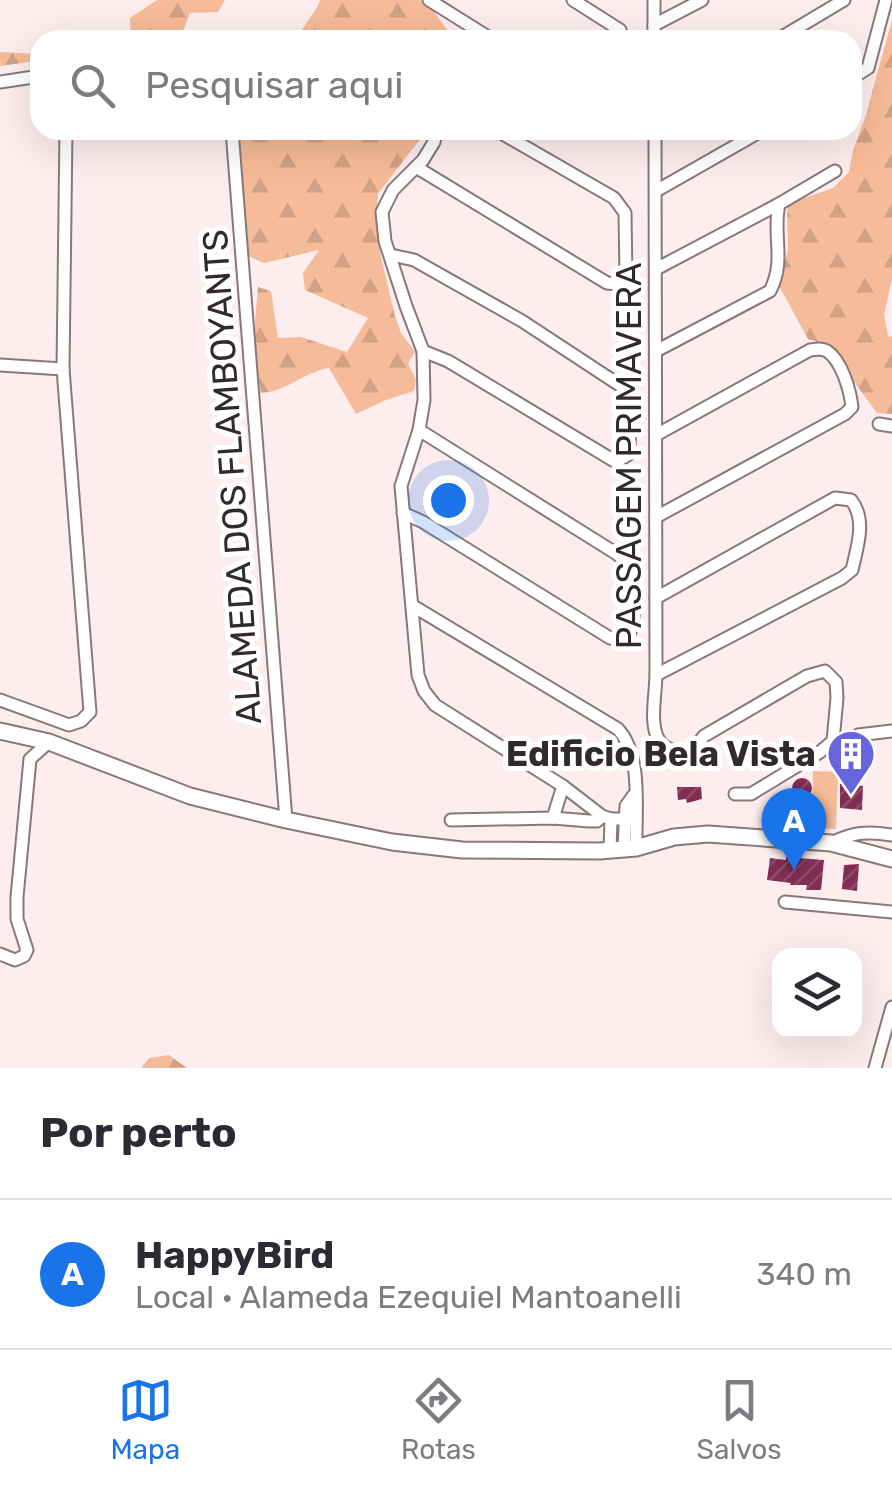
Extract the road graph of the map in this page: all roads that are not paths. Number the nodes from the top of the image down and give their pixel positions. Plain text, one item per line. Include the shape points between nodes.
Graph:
1 (429, 0) edge
2 (573, 0) edge
3 (654, 0) edge
4 (702, 0) edge
5 (844, 0) edge
6 (886, 0) edge
7 (654, 25) junction
8 (469, 30) edge
9 (615, 30) edge
10 (654, 30) edge
11 (794, 30) edge
12 (862, 72) edge
13 (30, 78) edge
14 (0, 82) edge
15 (66, 140) edge
16 (233, 140) edge
17 (434, 140) edge
18 (513, 140) edge
19 (655, 140) edge
20 (745, 140) edge
21 (416, 167) junction
22 (835, 171) dead end
23 (656, 191) junction
24 (779, 204) junction
25 (391, 255) junction
26 (656, 269) junction
27 (423, 350) junction
28 (656, 351) junction
29 (0, 364) edge
30 (63, 369) junction
31 (419, 430) junction
32 (656, 435) junction
33 (403, 513) junction
34 (656, 517) junction
35 (656, 598) junction
36 (413, 606) junction
37 (656, 675) junction
38 (0, 700) edge
39 (0, 731) edge
40 (892, 731) edge
41 (858, 735) dead end
42 (49, 742) junction
43 (563, 786) junction
44 (735, 794) dead end
45 (553, 818) junction
46 (606, 818) junction
47 (630, 819) junction
48 (286, 820) junction
49 (451, 820) dead end
50 (870, 831) junction
51 (714, 834) junction
52 (892, 835) edge
53 (674, 837) junction
54 (831, 843) junction
55 (623, 849) junction
56 (865, 850) junction
57 (892, 859) edge
58 (786, 902) dead end
59 (892, 912) edge
60 (0, 954) edge
61 (892, 1007) edge
62 (875, 1068) edge

1 - 8 street
2 - 9 street
3 - 7 street
4 - 7 street
5 - 11 street
6 - 12 street
7 - 10 street
13 - 14 street
15 - 30 street
16 - 48 street, ALAMEDA DOS FLAMBOYANTS
17 - 21 street
18 - 21 street via 614,198 625,213 626,277 618,284
19 - 23 street, PASSAGEM PRIMAVERA
20 - 23 street
21 - 25 street via 382,212
22 - 24 street
23 - 26 street, PASSAGEM PRIMAVERA
24 - 26 street
24 - 28 street via 779,262 770,291
25 - 27 street
25 - 27 street via 414,260 522,321 624,388 628,454 616,462
26 - 28 street, PASSAGEM PRIMAVERA
27 - 31 street
28 - 32 street, PASSAGEM PRIMAVERA
29 - 30 street
30 - 38 street via 90,705 86,718 69,725
31 - 33 street via 401,486
31 - 33 street via 628,564 630,632 610,638
32 - 34 street, PASSAGEM PRIMAVERA
32 - 34 street via 810,350 830,354 850,390 852,407 845,414
33 - 36 street
34 - 35 street, PASSAGEM PRIMAVERA
35 - 37 street, PASSAGEM PRIMAVERA
35 - 37 street via 835,498 858,508 852,570
36 - 43 street via 418,675 435,705
36 - 47 street via 618,728 634,762
37 - 44 street, PASSAGEM PRIMAVERA via 654,735 664,748 681,752 807,676 825,671 836,682 832,740 751,794
39 - 42 main road
40 - 41 street
42 - 48 main road via 190,796
42 - 60 street via 31,757 28,779 17,896 27,950 15,960
43 - 45 street
43 - 46 street
45 - 46 street
45 - 49 street
46 - 47 street
46 - 55 street
47 - 55 street
48 - 55 main road via 462,850
50 - 52 street
50 - 54 street
50 - 56 street
51 - 53 main road
51 - 53 main road via 692,821
51 - 54 main road
53 - 55 main road
54 - 56 main road
56 - 57 main road
58 - 59 street
61 - 62 street

